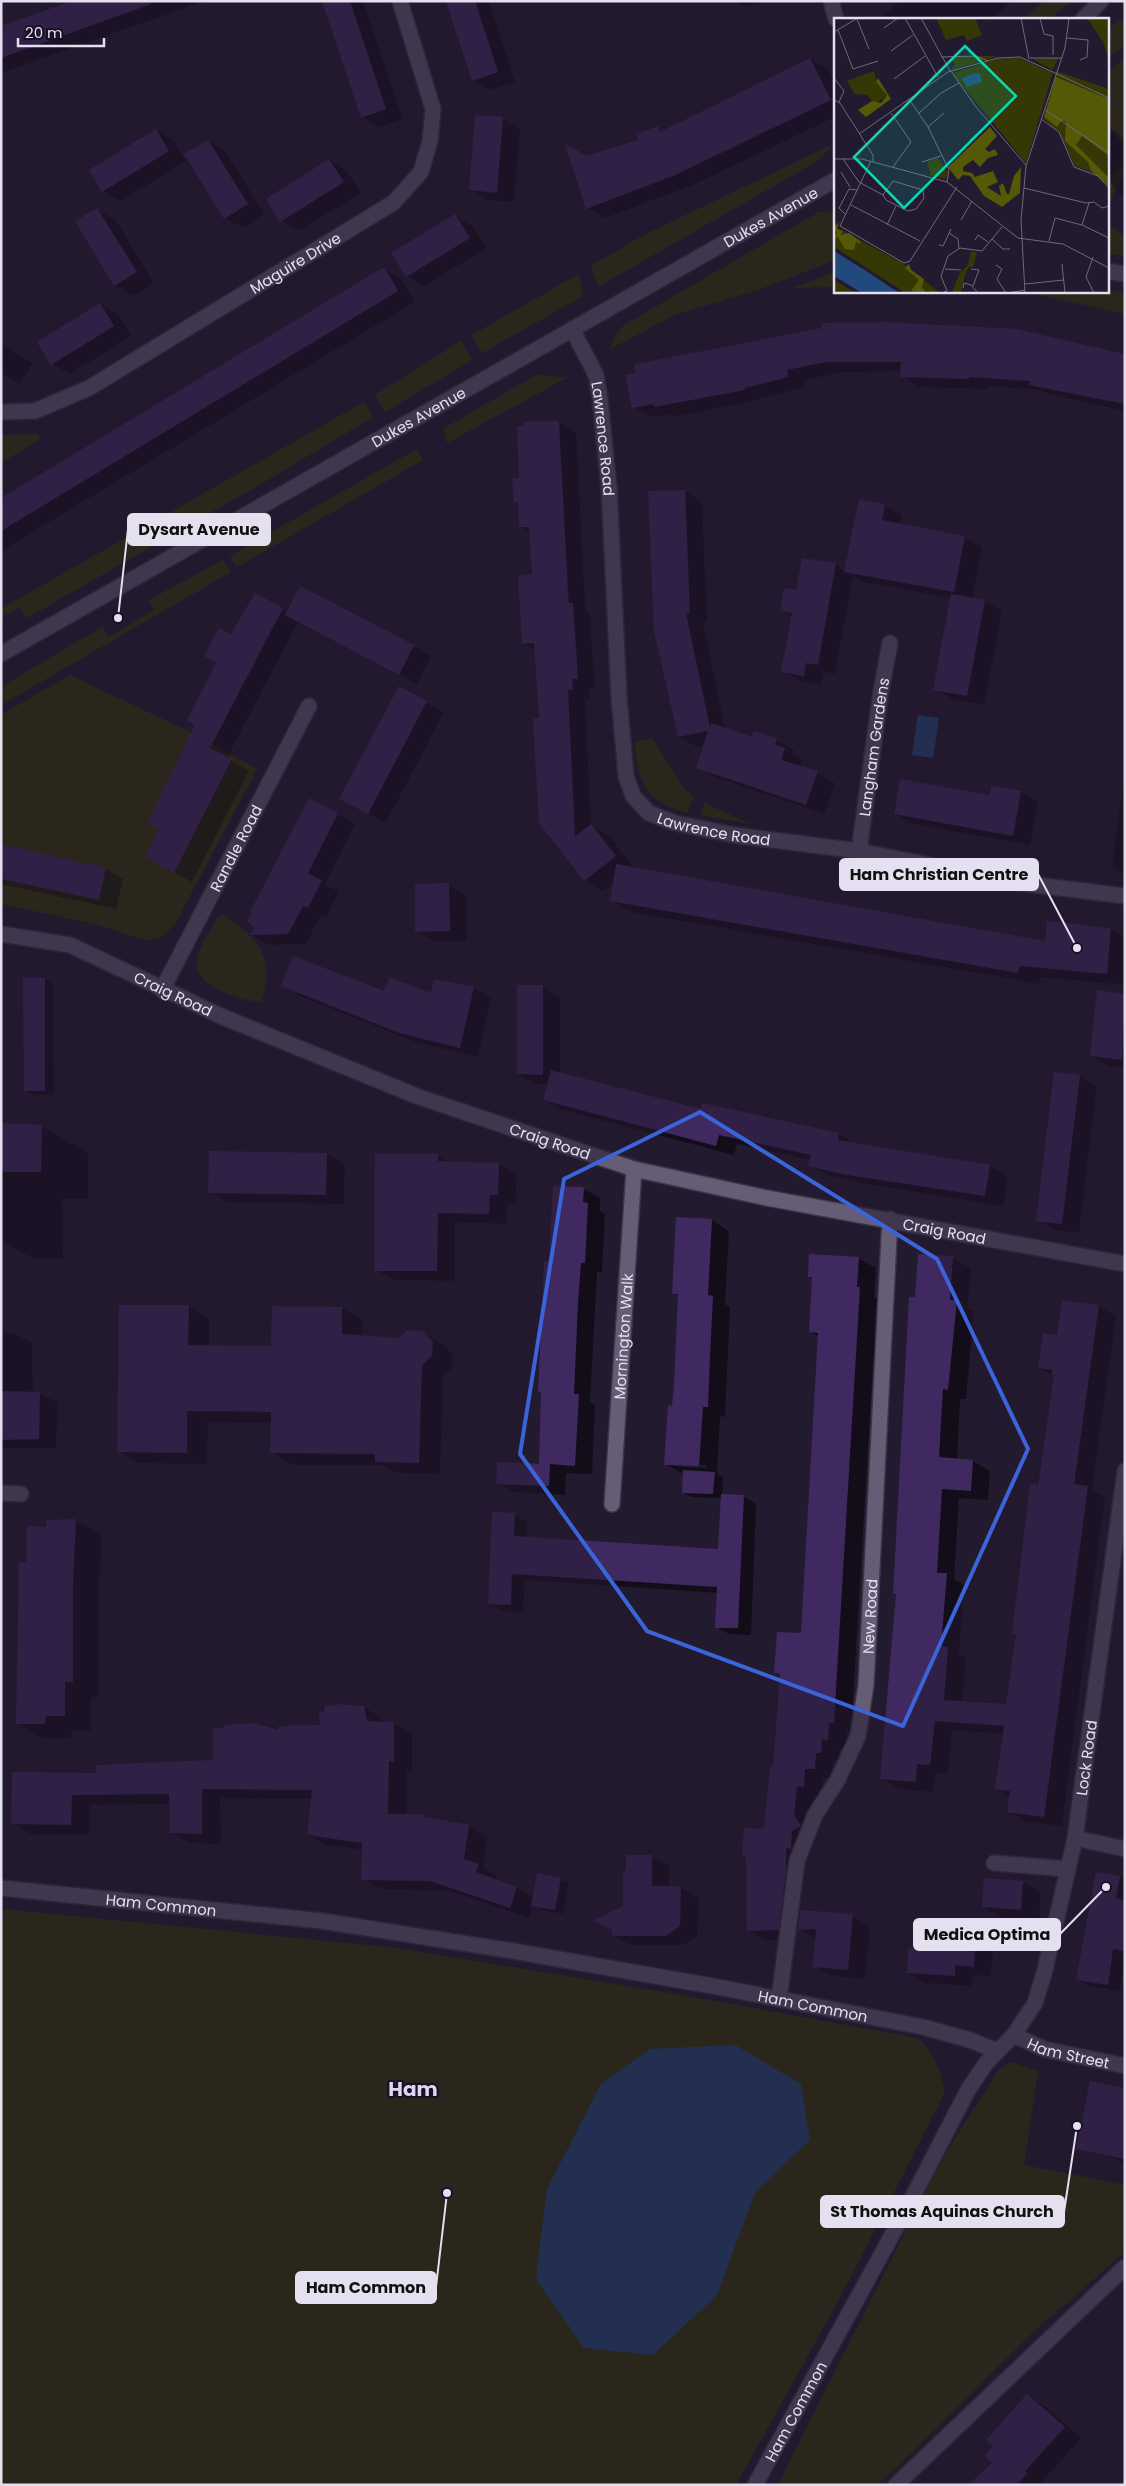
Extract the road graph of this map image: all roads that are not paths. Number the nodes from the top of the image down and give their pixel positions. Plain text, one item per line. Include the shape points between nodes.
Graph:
1 (400, 1) edge
2 (831, 1) edge
3 (1101, 1) edge
4 (836, 18) edge
5 (1084, 18) edge
6 (834, 181) edge
7 (1108, 271) edge
8 (1125, 274) edge
9 (572, 329) junction
10 (1, 412) edge
11 (890, 643) dead end
12 (1, 654) edge
13 (309, 706) dead end
14 (859, 851) junction
15 (1125, 896) edge
16 (1, 934) edge
17 (162, 990) junction
18 (634, 1169) junction
19 (890, 1220) junction
20 (1125, 1264) edge
21 (1125, 1471) edge
22 (1, 1493) edge
23 (21, 1494) dead end
24 (612, 1504) dead end
25 (1076, 1838) junction
26 (1125, 1849) edge
27 (994, 1863) dead end
28 (1068, 1869) junction
29 (1, 1888) edge
30 (779, 1999) junction
31 (1014, 2035) junction
32 (997, 2051) junction
33 (1125, 2066) edge
34 (1125, 2267) edge
35 (754, 2485) edge
36 (896, 2485) edge

1 - 10 street, Maguire Drive via 433,109 430,141 421,172 393,203 88,388 35,411
2 - 4 street
3 - 5 street
6 - 9 street, Dukes Avenue
7 - 8 street
9 - 12 street, Dukes Avenue
9 - 14 street, Lawrence Road via 596,375 600,398 619,697 626,776 634,796 649,813 675,823 734,835
11 - 14 street, Langham Gardens
13 - 17 street, Randle Road
14 - 15 street, Lawrence Road via 1020,883
16 - 17 street, Craig Road via 70,945
17 - 18 street, Craig Road via 419,1097
18 - 19 street, Craig Road
18 - 24 street, Mornington Walk
19 - 20 street, Craig Road
19 - 30 street, New Road via 866,1685 858,1736 838,1779 815,1815 797,1861
21 - 25 street, Lock Road
22 - 23 street
25 - 26 street
25 - 28 street, Lock Road
27 - 28 street
28 - 31 street, Lock Road via 1040,1989 1035,2003
29 - 30 street, Ham Common via 322,1921 513,1951
30 - 32 street, Ham Common via 923,2027
31 - 32 street, Ham Common
31 - 33 street, Ham Street via 1044,2049
32 - 35 street, Ham Common via 968,2090 895,2230
34 - 36 street

